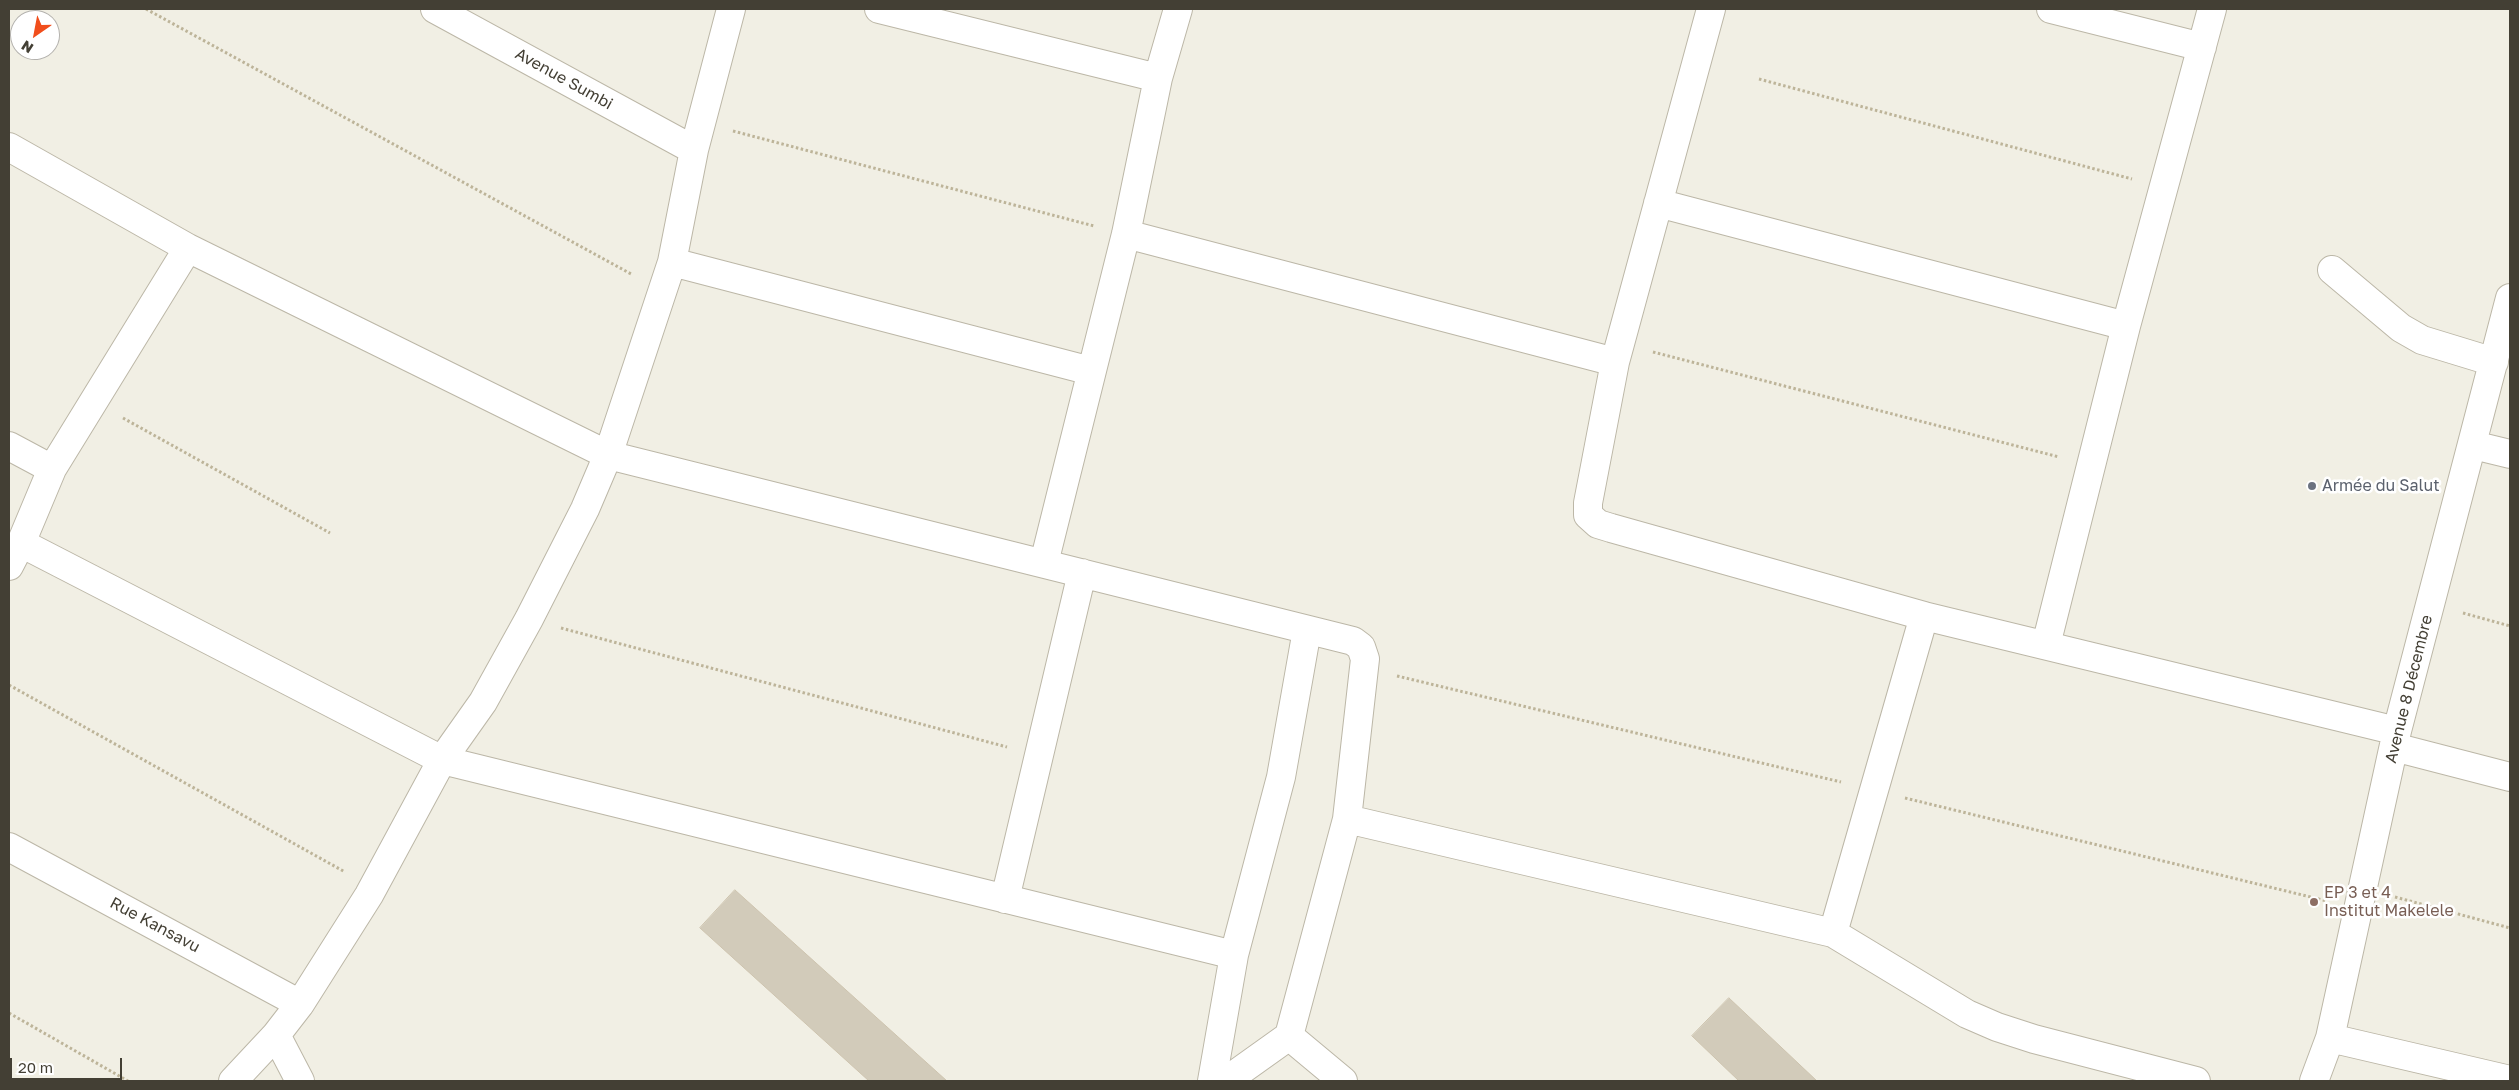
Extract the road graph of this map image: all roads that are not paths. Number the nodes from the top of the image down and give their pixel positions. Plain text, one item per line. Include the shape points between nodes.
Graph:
1 (435, 9) edge
2 (730, 9) edge
3 (879, 9) edge
4 (1178, 9) edge
5 (1711, 9) edge
6 (2051, 9) edge
7 (2212, 9) edge
8 (2202, 47) junction
9 (1158, 78) junction
10 (9, 147) edge
11 (694, 150) junction
12 (1658, 203) junction
13 (1126, 234) junction
14 (188, 248) junction
15 (672, 262) junction
16 (2332, 270) dead end
17 (2510, 298) edge
18 (2126, 326) junction
19 (1618, 353) junction
20 (2494, 362) junction
21 (1091, 370) junction
22 (2473, 444) junction
23 (9, 446) edge
24 (2510, 454) edge
25 (608, 455) junction
26 (52, 469) junction
27 (15, 555) edge
28 (1044, 563) junction
29 (1082, 572) junction
30 (1924, 616) junction
31 (1307, 630) junction
32 (2046, 645) junction
33 (2395, 739) junction
34 (442, 760) junction
35 (2510, 777) edge
36 (1347, 819) junction
37 (9, 846) edge
38 (1005, 899) junction
39 (1833, 933) junction
40 (1234, 955) junction
41 (300, 1004) junction
42 (276, 1035) junction
43 (1289, 1036) junction
44 (2330, 1038) junction
45 (2510, 1080) edge
46 (233, 1081) edge
47 (300, 1081) edge
48 (1212, 1081) edge
49 (1226, 1081) edge
50 (1343, 1081) edge
51 (2196, 1081) edge
52 (2314, 1081) edge

1 - 11 street, Avenue Sumbi
2 - 11 street
3 - 9 street
4 - 9 street
5 - 12 street
6 - 8 street
7 - 8 street
8 - 18 street
9 - 13 street
10 - 14 street
11 - 15 street
12 - 18 street
12 - 19 street
13 - 19 street
13 - 21 street
14 - 25 street
14 - 26 street
15 - 21 street
15 - 25 street
16 - 20 street via 2401,328 2422,340
17 - 20 street, Avenue 8 Décembre
18 - 32 street
19 - 30 street via 1588,503 1588,515 1598,524
20 - 22 street, Avenue 8 Décembre
21 - 28 street
22 - 24 street
22 - 33 street, Avenue 8 Décembre
23 - 26 street
25 - 28 street
25 - 34 street via 577,526 529,619 483,702
26 - 27 street
27 - 34 street
28 - 29 street
29 - 31 street
29 - 38 street
30 - 32 street
30 - 39 street
31 - 36 street via 1353,642 1361,647 1365,659
31 - 40 street via 1281,777
32 - 33 street
33 - 35 street
33 - 44 street, Avenue 8 Décembre
34 - 38 street
34 - 41 street via 373,888
36 - 39 street
36 - 43 street
37 - 41 street, Rue Kansavu
38 - 40 street
39 - 51 street via 1967,1014 2034,1039
40 - 48 street
41 - 42 street
42 - 46 street
42 - 47 street
43 - 49 street
43 - 50 street
44 - 45 street
44 - 52 street, Avenue 8 Décembre

